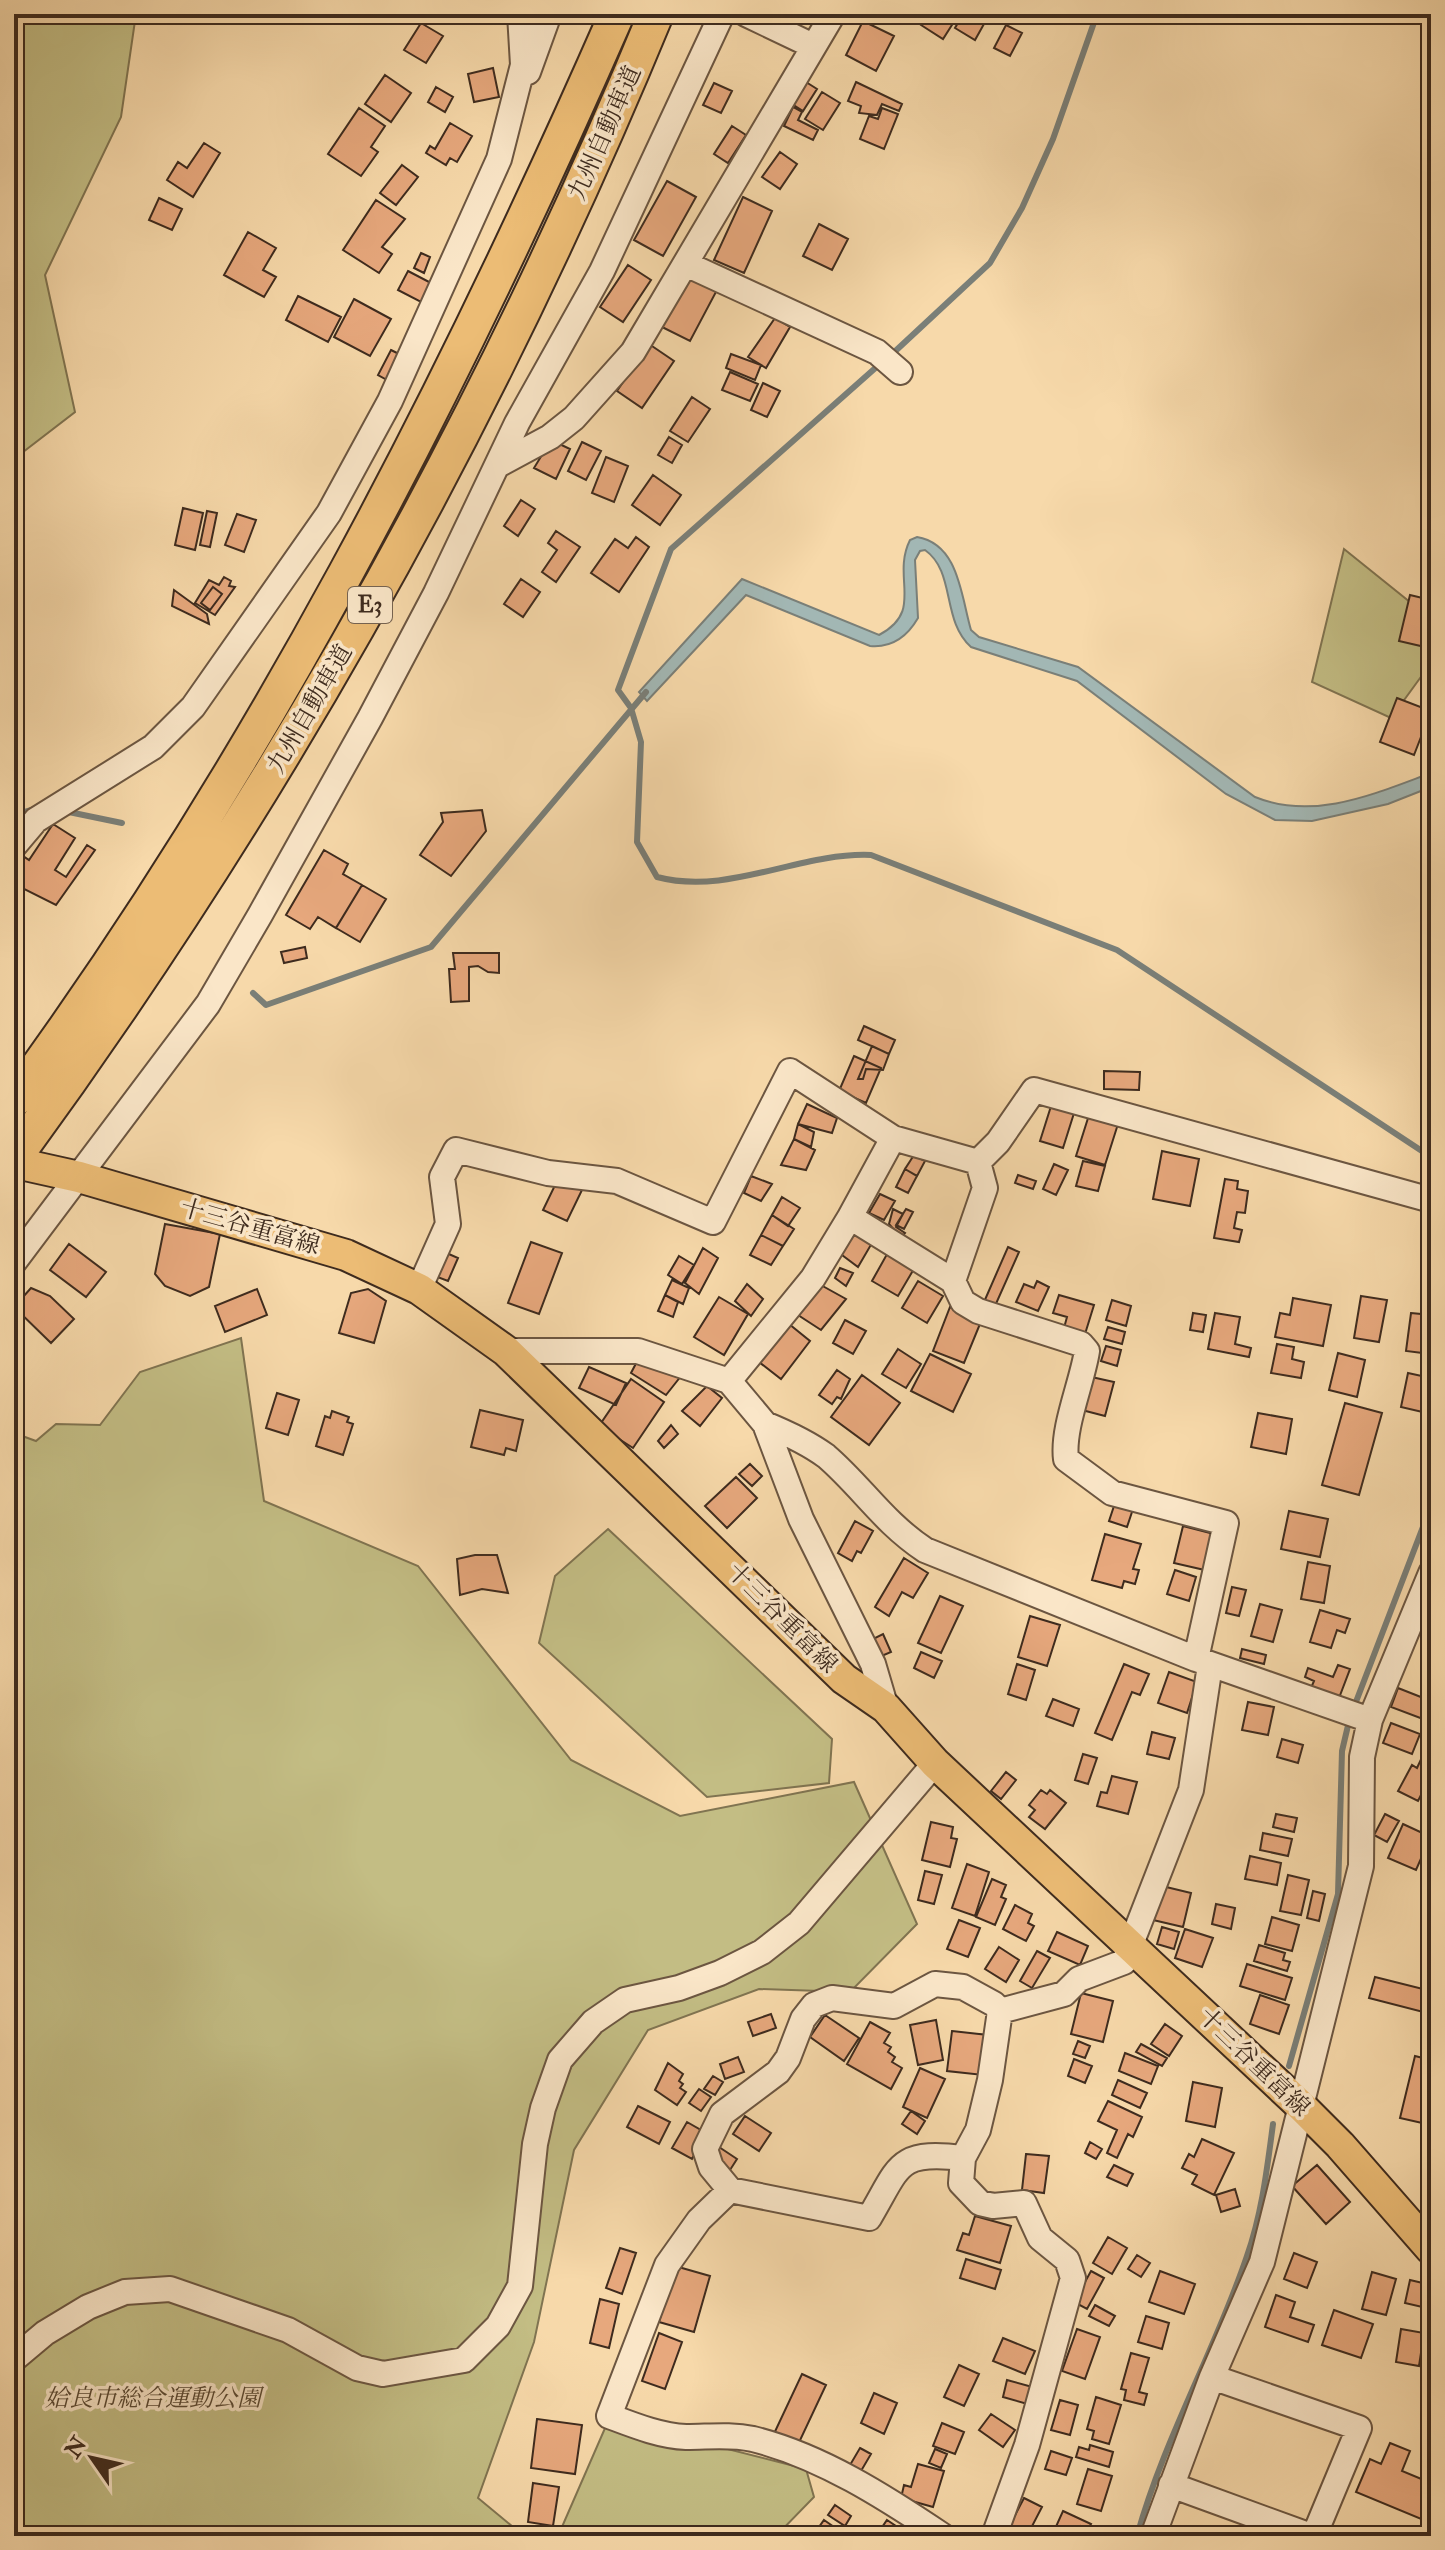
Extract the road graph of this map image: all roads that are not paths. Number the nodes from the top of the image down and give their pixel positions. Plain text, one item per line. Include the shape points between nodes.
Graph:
1 (520, 14) edge
2 (549, 14) edge
3 (599, 14) edge
4 (617, 14) edge
5 (656, 14) edge
6 (670, 14) edge
7 (722, 14) edge
8 (746, 14) edge
9 (833, 14) edge
10 (813, 46) junction
11 (514, 111) junction
12 (686, 264) junction
13 (521, 318) junction
14 (890, 364) dead end
15 (429, 419) junction
16 (498, 465) junction
17 (14, 846) edge
18 (14, 1100) edge
19 (893, 1138) junction
20 (19, 1162) edge
21 (978, 1162) junction
22 (79, 1177) junction
23 (1431, 1200) edge
24 (850, 1217) junction
25 (14, 1262) edge
26 (953, 1281) junction
27 (419, 1289) junction
28 (506, 1351) junction
29 (729, 1381) junction
30 (765, 1424) junction
31 (1430, 1581) edge
32 (1203, 1662) junction
33 (886, 1708) junction
34 (1370, 1720) junction
35 (935, 1763) junction
36 (1132, 1945) junction
37 (1000, 2011) junction
38 (1299, 2104) junction
39 (963, 2158) junction
40 (730, 2190) junction
41 (1431, 2249) edge
42 (14, 2359) edge
43 (1212, 2377) junction
44 (1171, 2485) junction
45 (943, 2536) edge
46 (994, 2536) edge
47 (1153, 2536) edge
48 (1312, 2536) edge

1 - 11 street via 523,65
2 - 11 street
3 - 15 highway via 547,159
4 - 15 highway, 九州自動車道 / E3
5 - 13 highway, 九州自動車道 / E3
6 - 13 highway via 599,170
7 - 16 street via 602,271
8 - 10 street
9 - 10 street
10 - 12 street
11 - 17 street via 478,213 428,322 329,513 193,707 153,747 36,820
12 - 14 street
12 - 16 street via 604,389 550,437
13 - 20 highway, 九州自動車道 / E3 via 392,565 238,831
15 - 18 highway, 九州自動車道 / E3 via 291,676 208,816
16 - 22 street via 400,662 253,928 208,1004
19 - 21 street
19 - 24 street
19 - 27 street via 790,1071 713,1222 617,1181 548,1173 456,1150 442,1177 448,1224
20 - 22 main road, 十三谷重富線
21 - 23 street via 1034,1090
21 - 26 street via 985,1188
22 - 25 street
22 - 27 main road, 十三谷重富線 via 346,1255
24 - 26 street
24 - 29 street via 813,1278
26 - 32 street via 963,1302 978,1311 1081,1344 1087,1351 1064,1444 1066,1459 1112,1493 1226,1523
27 - 28 main road, 十三谷重富線
28 - 29 street via 638,1351
28 - 33 main road, 十三谷重富線 via 844,1679
29 - 30 street
30 - 32 street via 803,1440 827,1458 895,1530 925,1550
30 - 33 street via 801,1519 873,1664
31 - 34 street
32 - 34 street
32 - 36 street via 1191,1790
33 - 35 main road, 十三谷重富線
34 - 38 street via 1362,1757 1361,1866
35 - 36 main road, 十三谷重富線
35 - 42 street via 786,1932 762,1952 679,1988 625,2000 593,2022 560,2060 535,2144 520,2286 498,2326 464,2360 383,2374 357,2368 288,2330 170,2289 125,2292 88,2307
36 - 37 street via 1124,1962 1079,1979 1064,1994
36 - 38 main road, 十三谷重富線
37 - 39 street via 978,2130
37 - 40 street via 963,1987 935,1984 894,2006 832,1998 814,2005 778,2072 722,2114 712,2133 705,2149 711,2167
38 - 41 main road, 十三谷重富線
38 - 43 street via 1262,2262
39 - 40 street via 912,2157 900,2166 869,2218
39 - 46 street via 961,2183 969,2195 993,2206 1024,2203 1040,2238 1067,2260 1073,2278 1027,2445
40 - 45 street via 699,2220 667,2265 609,2416 684,2437 722,2434 778,2448 858,2482
43 - 44 street
43 - 48 street via 1359,2428
44 - 47 street
44 - 48 street

